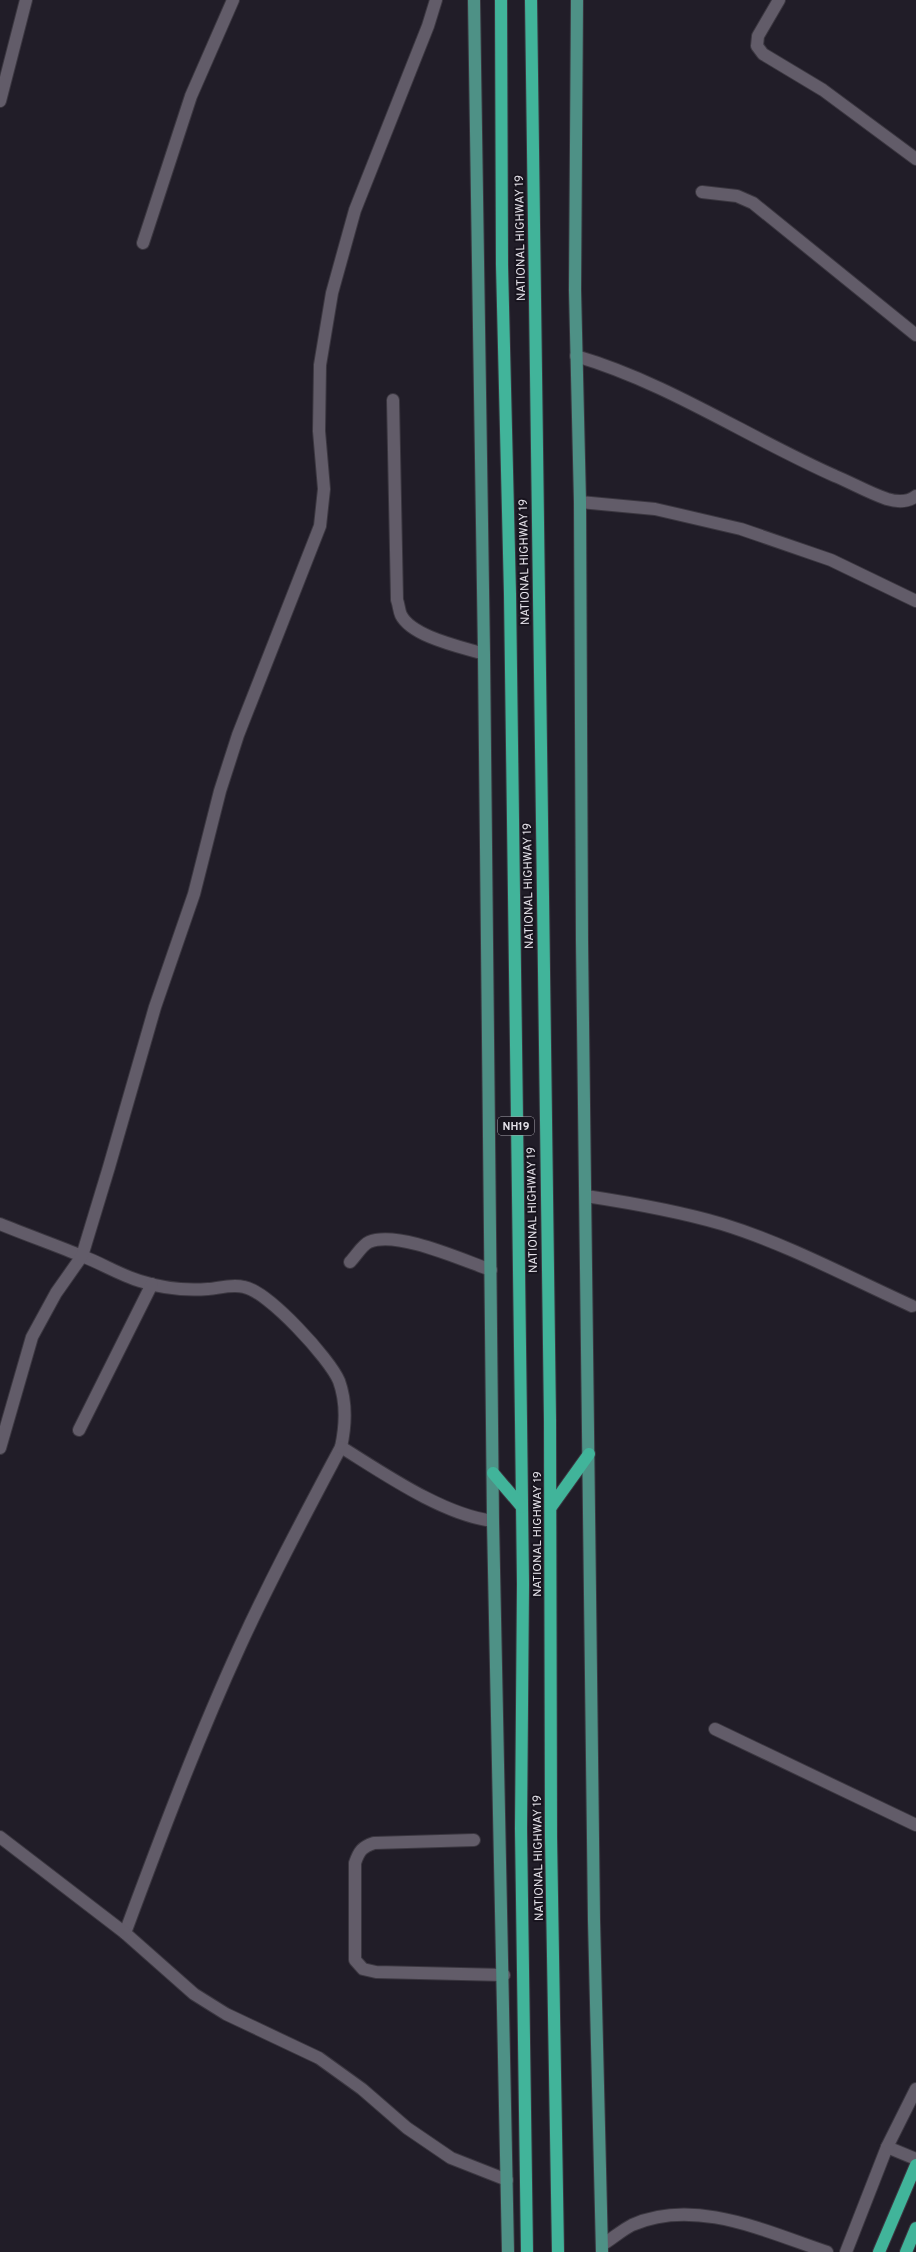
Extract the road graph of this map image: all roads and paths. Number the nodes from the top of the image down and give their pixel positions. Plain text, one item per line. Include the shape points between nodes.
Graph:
1 (26, 0) edge
2 (233, 0) edge
3 (436, 0) edge
4 (474, 0) edge
5 (501, 0) edge
6 (531, 0) edge
7 (577, 0) edge
8 (779, 0) edge
9 (0, 101) edge
10 (916, 159) edge
11 (702, 192) dead end
12 (143, 243) dead end
13 (916, 335) edge
14 (576, 356) junction
15 (393, 400) dead end
16 (916, 496) edge
17 (580, 502) junction
18 (916, 601) edge
19 (484, 654) junction
20 (586, 1196) junction
21 (0, 1224) edge
22 (82, 1256) junction
23 (350, 1262) dead end
24 (491, 1270) junction
25 (152, 1284) junction
26 (912, 1306) dead end
27 (79, 1430) dead end
28 (341, 1446) junction
29 (0, 1448) edge
30 (589, 1454) junction
31 (493, 1473) junction
32 (522, 1507) junction
33 (551, 1508) junction
34 (493, 1521) junction
35 (715, 1729) dead end
36 (916, 1825) edge
37 (0, 1837) edge
38 (474, 1840) dead end
39 (125, 1933) junction
40 (504, 1975) junction
41 (916, 2089) edge
42 (887, 2147) junction
43 (916, 2159) edge
44 (916, 2165) edge
45 (507, 2180) junction
46 (916, 2228) edge
47 (602, 2248) edge
48 (508, 2252) edge
49 (527, 2252) edge
50 (558, 2252) edge
51 (827, 2252) edge
52 (846, 2252) edge
53 (879, 2252) edge
54 (906, 2252) edge

1 - 9 street
2 - 12 street via 191,96
3 - 22 street via 355,210 332,293 320,365 319,431 324,489 320,526 220,791 194,894 155,1007
4 - 19 main road
5 - 32 highway, NH19 via 502,273 510,594
6 - 33 highway, NATIONAL HIGHWAY 19 / NH19
7 - 14 main road
8 - 10 street via 758,36 757,46 763,54 823,90
11 - 13 street via 737,196 753,203
14 - 16 street via 640,378 813,466 887,498 902,502
14 - 17 main road
15 - 19 street via 398,600 401,615 409,626 426,635
17 - 18 street via 655,509 741,529 831,560
17 - 20 main road
19 - 24 main road via 485,949
20 - 26 street via 665,1209 723,1224
20 - 30 main road
21 - 22 street
22 - 25 street via 139,1281
22 - 29 street via 56,1293 32,1336
23 - 24 street via 368,1242 382,1237 402,1239
24 - 31 main road
25 - 27 street
25 - 28 street via 173,1289 245,1287 256,1291 281,1311 325,1359 338,1380 344,1403 346,1427
28 - 34 street via 404,1486 437,1502
28 - 39 street via 274,1574 240,1647 171,1807
30 - 33 highway
30 - 47 main road via 594,1928
31 - 32 highway
31 - 34 main road
32 - 49 highway, NH19 via 521,1829
33 - 50 highway, NATIONAL HIGHWAY 19 / NH19 via 551,1837
34 - 40 main road
35 - 36 street
37 - 39 street
38 - 40 street via 374,1843 358,1852 355,1863 355,1960 363,1968 376,1972
39 - 45 street via 194,1994 226,2014 319,2058 362,2089 407,2128 451,2158
40 - 45 main road
41 - 42 street
42 - 43 street
42 - 52 street
44 - 53 highway
45 - 48 main road
46 - 54 highway
47 - 51 street via 632,2225 666,2216 705,2215

